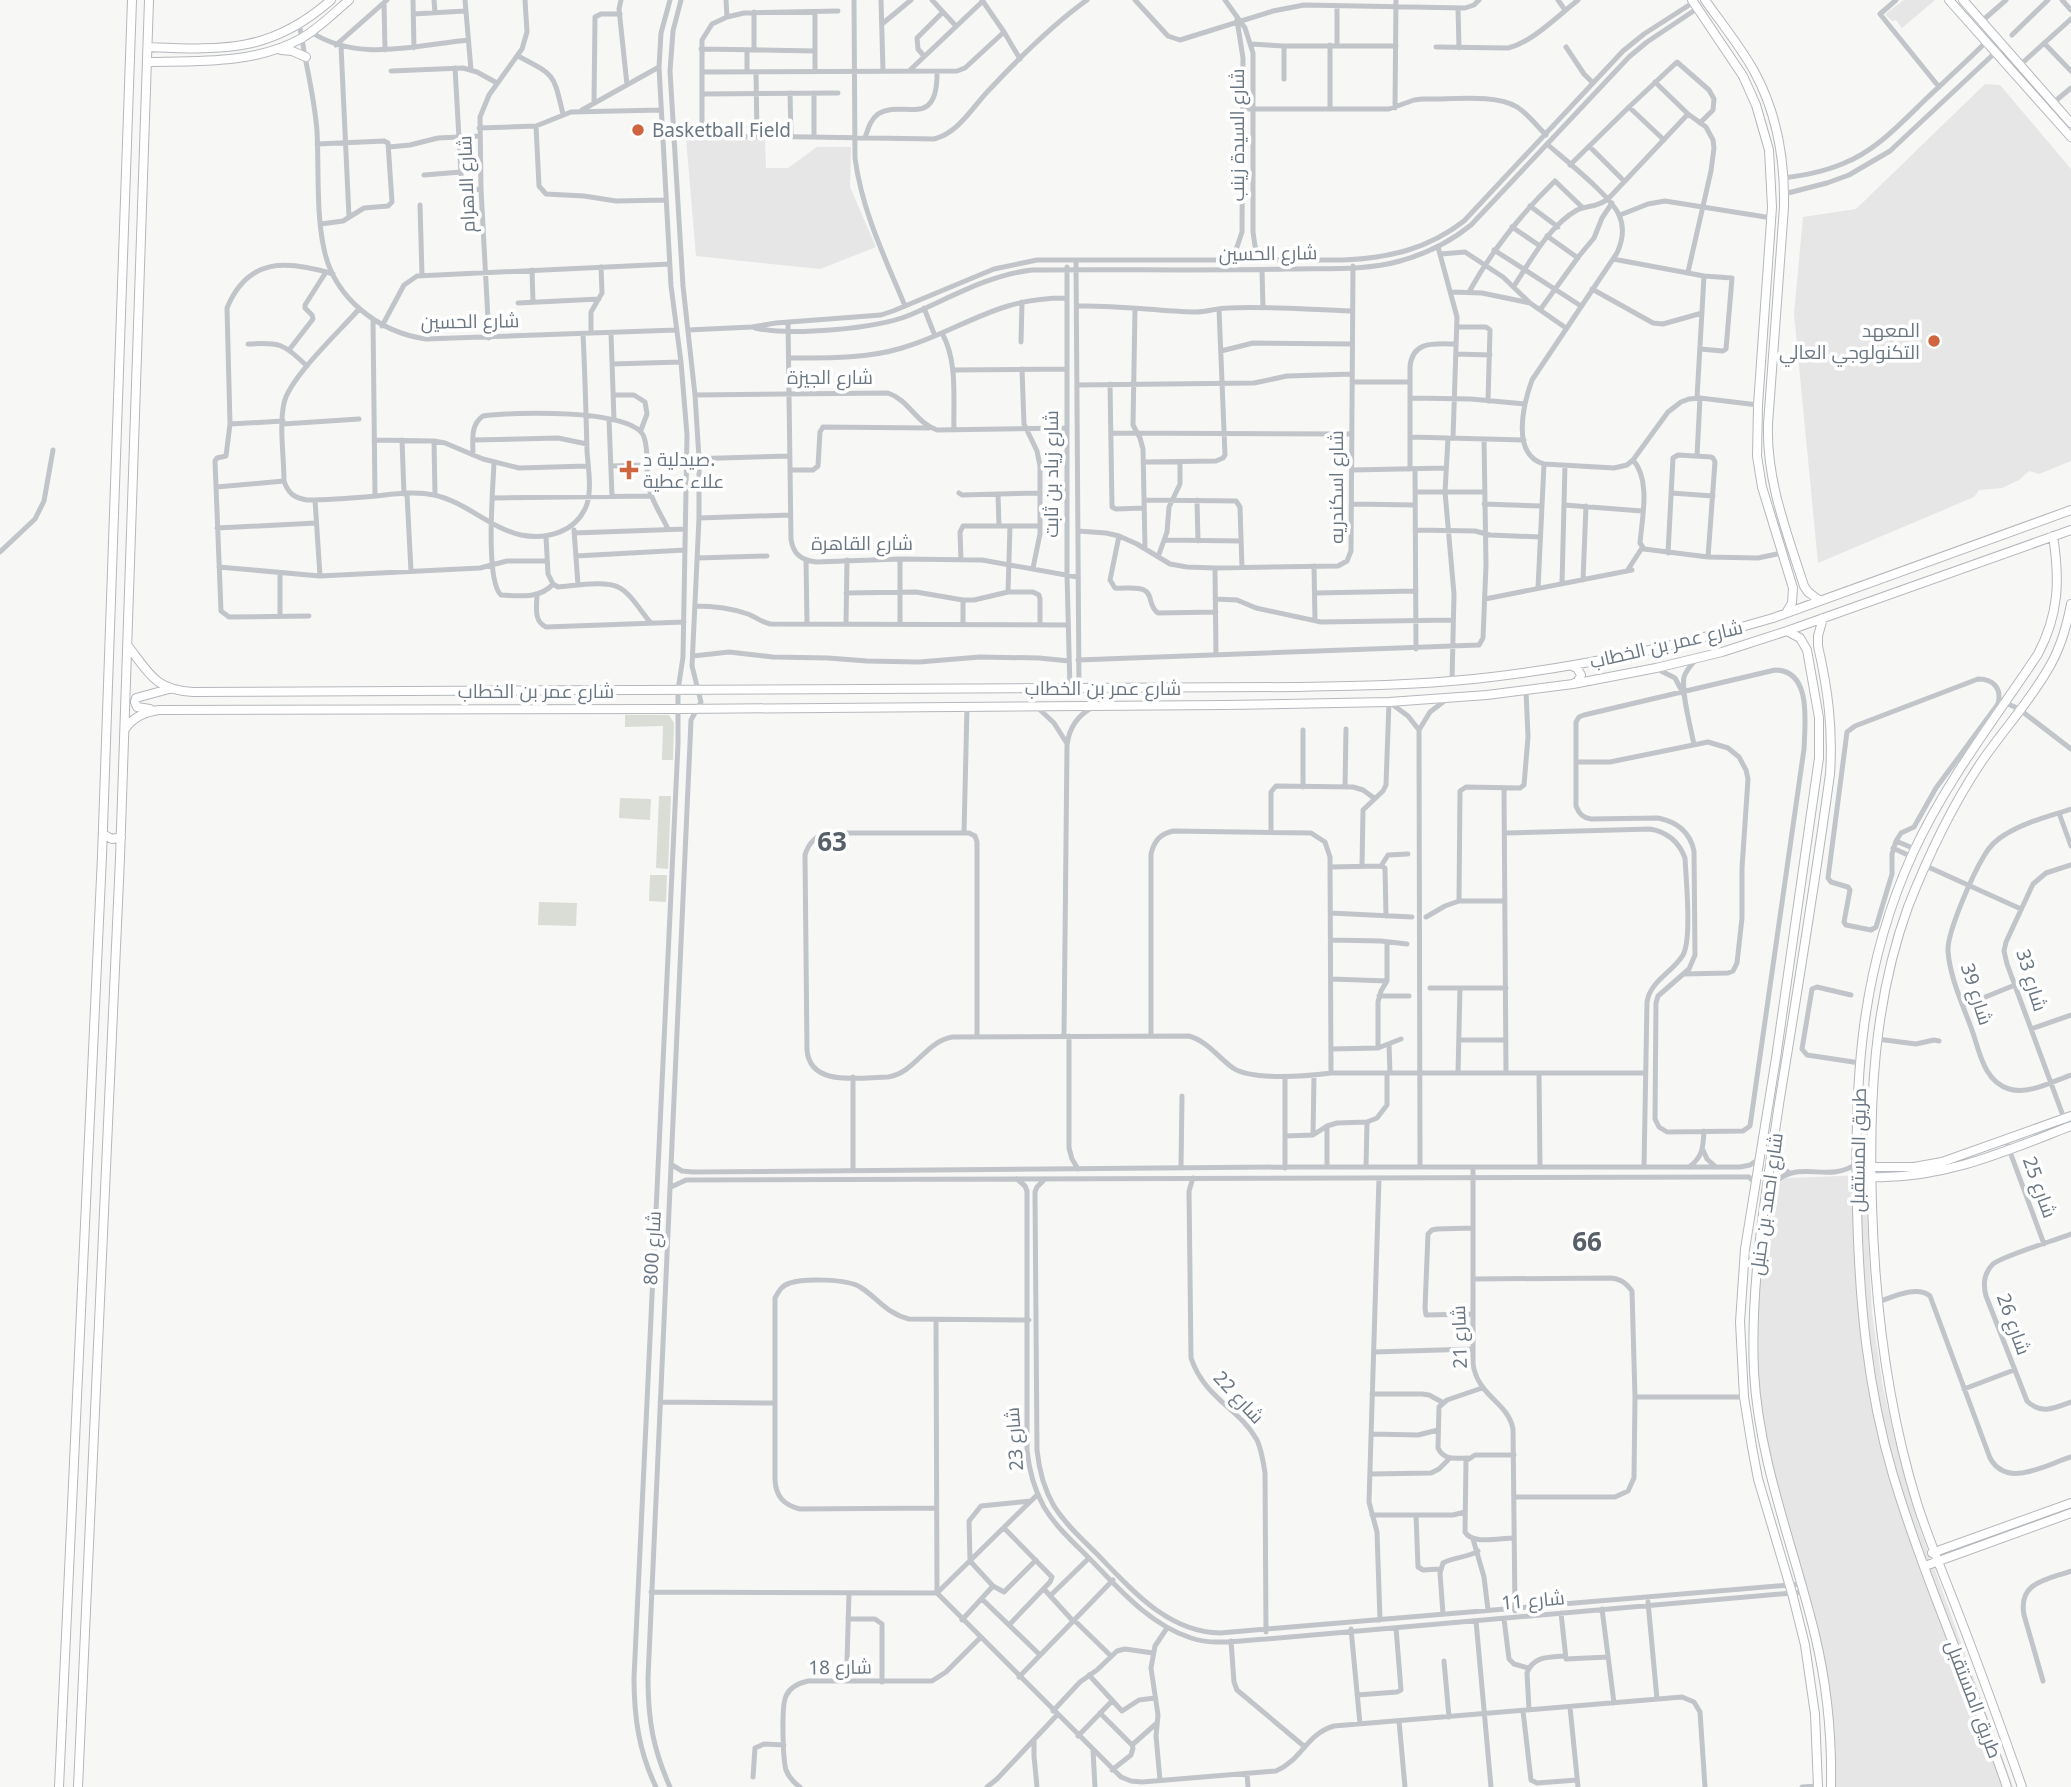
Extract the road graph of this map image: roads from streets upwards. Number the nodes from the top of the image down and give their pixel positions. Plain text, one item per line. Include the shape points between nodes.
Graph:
1 (132, 0) edge
2 (149, 0) edge
3 (331, 0) edge
4 (349, 0) edge
5 (413, 0) edge
6 (434, 0) edge
7 (465, 0) edge
8 (526, 0) edge
9 (621, 0) edge
10 (670, 0) edge
11 (681, 0) edge
12 (726, 0) edge
13 (854, 0) edge
14 (881, 0) edge
15 (911, 0) edge
16 (932, 0) edge
17 (983, 0) edge
18 (1087, 0) edge
19 (1135, 0) edge
20 (1226, 0) edge
21 (1371, 0) edge
22 (1479, 0) edge
23 (1558, 0) edge
24 (1578, 0) edge
25 (1705, 0) edge
26 (1896, 0) edge
27 (1949, 0) edge
28 (1963, 0) edge
29 (2005, 0) edge
30 (2048, 0) edge
31 (2062, 0) edge
32 (385, 1) edge
33 (1303, 3) edge
34 (1396, 3) edge
35 (1694, 4) edge
36 (1337, 6) junction
37 (1375, 6) junction
38 (1458, 8) junction
39 (1565, 10) junction
40 (2071, 10) edge
41 (465, 11) junction
42 (838, 11) dead end
43 (754, 12) junction
44 (815, 12) junction
45 (943, 12) junction
46 (435, 13) junction
47 (413, 14) junction
48 (620, 14) junction
49 (727, 16) junction
50 (2071, 19) edge
51 (1239, 21) junction
52 (1982, 21) junction
53 (882, 24) junction
54 (299, 25) junction
55 (956, 26) junction
56 (311, 32) junction
57 (1004, 32) junction
58 (1994, 35) junction
59 (2012, 35) dead end
60 (303, 37) junction
61 (468, 40) junction
62 (1986, 42) junction
63 (2044, 43) junction
64 (1251, 44) junction
65 (339, 45) junction
66 (1333, 45) junction
67 (1284, 46) junction
68 (1396, 46) junction
69 (2003, 46) junction
70 (148, 47) junction
71 (1436, 47) dead end
72 (1566, 47) dead end
73 (414, 48) junction
74 (701, 48) junction
75 (1459, 48) junction
76 (278, 50) junction
77 (385, 50) junction
78 (747, 50) junction
79 (754, 50) junction
80 (815, 51) junction
81 (1996, 53) junction
82 (518, 56) junction
83 (924, 56) junction
84 (306, 57) junction
85 (1617, 57) junction
86 (1020, 59) junction
87 (147, 62) junction
88 (1623, 62) junction
89 (2020, 65) junction
90 (2069, 66) edge
91 (659, 67) junction
92 (455, 68) junction
93 (471, 70) junction
94 (391, 71) dead end
95 (855, 71) junction
96 (883, 71) junction
97 (908, 71) junction
98 (937, 71) junction
99 (702, 72) junction
100 (747, 72) junction
101 (756, 72) junction
102 (816, 72) junction
103 (1284, 79) dead end
104 (1655, 82) junction
105 (498, 83) junction
106 (1594, 83) junction
107 (627, 85) junction
108 (1762, 87) junction
109 (1939, 87) junction
110 (2071, 88) edge
111 (1751, 92) junction
112 (790, 93) junction
113 (814, 93) junction
114 (838, 93) dead end
115 (702, 94) junction
116 (757, 94) junction
117 (594, 103) junction
118 (2053, 103) junction
119 (1629, 107) junction
120 (1395, 108) junction
121 (1243, 109) junction
122 (1253, 109) junction
123 (1330, 109) junction
124 (661, 110) junction
125 (579, 111) junction
126 (563, 114) junction
127 (1688, 114) junction
128 (1700, 123) junction
129 (2071, 123) edge
130 (536, 126) junction
131 (479, 128) junction
132 (673, 135) junction
133 (1546, 135) junction
134 (459, 136) junction
135 (480, 136) junction
136 (702, 136) junction
137 (757, 137) junction
138 (792, 137) junction
139 (814, 137) junction
140 (2071, 137) edge
141 (855, 138) junction
142 (865, 138) junction
143 (1664, 140) junction
144 (345, 143) junction
145 (317, 144) junction
146 (1547, 144) junction
147 (1589, 146) junction
148 (389, 147) junction
149 (663, 148) junction
150 (674, 148) junction
151 (1570, 165) junction
152 (461, 172) junction
153 (424, 175) dead end
154 (1784, 178) junction
155 (1624, 181) junction
156 (481, 190) junction
157 (1784, 194) junction
158 (666, 200) junction
159 (1610, 201) junction
160 (420, 205) dead end
161 (1530, 206) junction
162 (1702, 207) junction
163 (1583, 208) junction
164 (1479, 213) junction
165 (1620, 215) junction
166 (349, 218) junction
167 (1772, 218) junction
168 (321, 224) junction
169 (1512, 227) junction
170 (1558, 227) junction
171 (1547, 236) junction
172 (1540, 246) junction
173 (1438, 247) junction
174 (1494, 250) junction
175 (1441, 254) junction
176 (1578, 258) junction
177 (1613, 259) junction
178 (1067, 260) junction
179 (1076, 260) junction
180 (1229, 260) junction
181 (1259, 260) junction
182 (1353, 260) junction
183 (670, 264) junction
184 (1484, 265) junction
185 (601, 267) junction
186 (1353, 267) junction
187 (1525, 269) junction
188 (532, 270) junction
189 (1067, 270) junction
190 (1076, 270) junction
191 (1262, 270) junction
192 (1688, 272) junction
193 (486, 273) junction
194 (329, 274) junction
195 (422, 275) junction
196 (1704, 276) junction
197 (1514, 286) junction
198 (1767, 288) junction
199 (1555, 289) junction
200 (1592, 289) junction
201 (1778, 289) junction
202 (1451, 292) junction
203 (1469, 292) junction
204 (1067, 298) junction
205 (599, 299) junction
206 (533, 302) junction
207 (1022, 302) junction
208 (518, 303) dead end
209 (1530, 303) junction
210 (905, 306) junction
211 (1077, 306) junction
212 (1581, 306) junction
213 (924, 308) junction
214 (1262, 308) junction
215 (359, 309) junction
216 (1135, 309) junction
217 (1219, 309) junction
218 (1540, 310) junction
219 (1352, 312) junction
220 (1702, 313) junction
221 (909, 315) junction
222 (373, 320) junction
223 (788, 322) junction
224 (382, 326) junction
225 (752, 327) junction
226 (1457, 327) junction
227 (1566, 328) junction
228 (676, 330) junction
229 (688, 330) junction
230 (788, 331) junction
231 (591, 333) junction
232 (611, 333) junction
233 (942, 333) junction
234 (583, 334) junction
235 (935, 336) junction
236 (489, 338) junction
237 (1021, 342) dead end
238 (248, 344) dead end
239 (1352, 344) junction
240 (1456, 344) junction
241 (1700, 349) junction
242 (289, 350) junction
243 (1221, 351) junction
244 (1456, 354) junction
245 (1490, 355) junction
246 (789, 358) junction
247 (681, 362) junction
248 (612, 364) junction
249 (307, 366) junction
250 (1022, 369) junction
251 (1067, 369) junction
252 (953, 370) junction
253 (1352, 374) junction
254 (1352, 382) junction
255 (1410, 382) junction
256 (1222, 383) junction
257 (1110, 384) junction
258 (1134, 384) junction
259 (1077, 385) junction
260 (789, 393) junction
261 (613, 395) junction
262 (695, 395) junction
263 (1410, 398) junction
264 (1698, 398) junction
265 (1454, 399) junction
266 (1489, 401) junction
267 (1525, 404) junction
268 (1758, 405) junction
269 (118, 411) junction
270 (136, 413) junction
271 (586, 415) junction
272 (359, 419) dead end
273 (612, 419) junction
274 (283, 422) junction
275 (230, 424) junction
276 (932, 428) junction
277 (1067, 428) junction
278 (1077, 428) junction
279 (1025, 429) junction
280 (641, 430) junction
281 (954, 430) junction
282 (117, 432) junction
283 (135, 432) junction
284 (1112, 433) junction
285 (1136, 433) junction
286 (1224, 433) junction
287 (1352, 434) junction
288 (1410, 437) junction
289 (1451, 438) junction
290 (1484, 439) junction
291 (374, 440) junction
292 (402, 440) junction
293 (473, 440) junction
294 (1524, 440) junction
295 (434, 441) junction
296 (587, 444) junction
297 (53, 450) dead end
298 (473, 455) junction
299 (790, 456) junction
300 (1697, 456) junction
301 (699, 458) junction
302 (687, 459) junction
303 (1633, 460) junction
304 (1143, 462) junction
305 (1180, 462) junction
306 (494, 463) junction
307 (1544, 464) junction
308 (647, 465) junction
309 (1565, 465) junction
310 (588, 466) junction
311 (611, 466) junction
312 (1446, 468) junction
313 (1413, 469) junction
314 (790, 470) junction
315 (1352, 470) junction
316 (284, 481) junction
317 (216, 487) junction
318 (1415, 492) junction
319 (1445, 492) junction
320 (1484, 492) junction
321 (959, 493) dead end
322 (1040, 493) junction
323 (1671, 493) junction
324 (405, 494) junction
325 (998, 494) junction
326 (435, 495) junction
327 (375, 496) junction
328 (588, 496) junction
329 (612, 496) junction
330 (652, 496) junction
331 (1713, 496) junction
332 (493, 498) junction
333 (1144, 499) junction
334 (315, 500) junction
335 (1172, 500) junction
336 (1197, 500) junction
337 (1484, 504) junction
338 (1352, 505) junction
339 (1415, 505) junction
340 (1564, 505) junction
341 (1542, 506) junction
342 (1586, 506) junction
343 (1144, 508) junction
344 (2071, 510) edge
345 (1642, 511) junction
346 (790, 515) junction
347 (699, 518) junction
348 (492, 522) junction
349 (316, 523) junction
350 (573, 524) junction
351 (999, 526) junction
352 (1010, 526) junction
353 (1040, 526) junction
354 (217, 528) junction
355 (668, 529) junction
356 (685, 529) junction
357 (1415, 530) junction
358 (2071, 530) edge
359 (1078, 531) junction
360 (1448, 531) junction
361 (574, 533) junction
362 (1484, 534) junction
363 (1119, 536) junction
364 (2053, 536) junction
365 (546, 537) junction
366 (1540, 537) junction
367 (1165, 540) junction
368 (1198, 541) junction
369 (1241, 541) junction
370 (1642, 548) junction
371 (1146, 549) junction
372 (1792, 549) junction
373 (685, 550) junction
374 (0, 552) edge
375 (1668, 553) junction
376 (1782, 553) junction
377 (576, 556) junction
378 (767, 556) dead end
379 (1945, 556) junction
380 (1158, 557) junction
381 (1709, 557) junction
382 (697, 558) junction
383 (900, 559) junction
384 (961, 559) junction
385 (847, 560) junction
386 (547, 561) junction
387 (806, 561) junction
388 (492, 564) junction
389 (1009, 564) junction
390 (1314, 566) junction
391 (219, 567) junction
392 (1033, 568) junction
393 (1215, 568) junction
394 (1242, 568) junction
395 (1910, 569) junction
396 (411, 571) junction
397 (280, 573) junction
398 (1951, 573) junction
399 (1067, 575) junction
400 (320, 576) junction
401 (1077, 577) junction
402 (1583, 580) junction
403 (552, 584) junction
404 (1562, 584) junction
405 (1918, 584) junction
406 (578, 585) junction
407 (1538, 588) junction
408 (1416, 591) junction
409 (900, 592) junction
410 (1008, 592) junction
411 (846, 593) junction
412 (1315, 593) junction
413 (537, 594) junction
414 (1215, 599) junction
415 (1485, 599) junction
416 (963, 600) junction
417 (1820, 601) junction
418 (2071, 604) edge
419 (695, 606) junction
420 (1216, 612) junction
421 (1786, 613) junction
422 (309, 616) dead end
423 (280, 617) junction
424 (1823, 618) junction
425 (1452, 620) junction
426 (1315, 621) junction
427 (1416, 621) junction
428 (684, 622) junction
429 (651, 623) junction
430 (807, 623) junction
431 (846, 624) junction
432 (900, 624) junction
433 (962, 624) junction
434 (1040, 625) junction
435 (1068, 625) junction
436 (1787, 631) junction
437 (128, 646) junction
438 (1452, 647) junction
439 (1416, 649) junction
440 (1216, 655) junction
441 (1697, 658) junction
442 (693, 659) junction
443 (1078, 660) junction
444 (1605, 660) junction
445 (683, 662) junction
446 (1069, 662) junction
447 (1572, 666) junction
448 (1656, 668) junction
449 (1609, 677) junction
450 (1452, 681) junction
451 (1573, 684) junction
452 (1282, 687) junction
453 (1298, 687) junction
454 (1074, 688) junction
455 (169, 689) junction
456 (894, 689) junction
457 (678, 690) junction
458 (698, 690) junction
459 (443, 691) junction
460 (1526, 691) junction
461 (1684, 694) junction
462 (1447, 699) junction
463 (1389, 702) junction
464 (2006, 703) junction
465 (1281, 704) junction
466 (1297, 704) junction
467 (1096, 705) junction
468 (1035, 706) junction
469 (894, 707) junction
470 (967, 707) junction
471 (678, 709) junction
472 (698, 709) junction
473 (2020, 709) junction
474 (159, 710) junction
475 (442, 710) junction
476 (125, 729) junction
477 (1346, 729) dead end
478 (1303, 730) dead end
479 (1419, 730) junction
480 (1067, 745) junction
481 (1694, 745) junction
482 (2071, 749) edge
483 (1576, 761) junction
484 (1303, 787) junction
485 (1345, 787) junction
486 (1504, 788) junction
487 (1374, 798) junction
488 (2071, 809) edge
489 (2059, 813) junction
490 (1271, 832) junction
491 (964, 833) junction
492 (1504, 833) junction
493 (103, 834) junction
494 (121, 837) junction
495 (1896, 841) junction
496 (2071, 846) edge
497 (1893, 848) junction
498 (1913, 853) junction
499 (1408, 854) dead end
500 (102, 856) junction
501 (120, 858) junction
502 (1925, 863) junction
503 (2071, 865) edge
504 (1362, 866) junction
505 (1381, 866) junction
506 (1330, 867) junction
507 (1970, 886) junction
508 (1459, 901) junction
509 (1505, 901) junction
510 (2021, 909) junction
511 (1330, 913) junction
512 (1386, 916) junction
513 (1412, 917) dead end
514 (1426, 917) dead end
515 (1331, 940) junction
516 (1387, 942) junction
517 (1407, 944) dead end
518 (1684, 974) junction
519 (1331, 979) junction
520 (1387, 981) junction
521 (2015, 985) junction
522 (1430, 988) dead end
523 (1460, 988) junction
524 (1506, 988) junction
525 (1852, 995) dead end
526 (1379, 996) junction
527 (1409, 996) dead end
528 (1963, 1006) junction
529 (2071, 1015) edge
530 (2031, 1029) junction
531 (1067, 1036) junction
532 (1151, 1036) junction
533 (977, 1037) junction
534 (1401, 1039) dead end
535 (1877, 1039) junction
536 (1459, 1040) junction
537 (1506, 1040) junction
538 (1939, 1041) dead end
539 (1389, 1044) junction
540 (1378, 1048) junction
541 (1331, 1049) junction
542 (1776, 1058) junction
543 (1786, 1060) junction
544 (1860, 1063) junction
545 (1331, 1073) junction
546 (1388, 1073) junction
547 (1420, 1073) junction
548 (1458, 1073) junction
549 (1506, 1073) junction
550 (1539, 1073) junction
551 (1645, 1073) junction
552 (664, 1074) junction
553 (676, 1075) junction
554 (2071, 1075) edge
555 (1314, 1076) junction
556 (853, 1077) junction
557 (1285, 1077) junction
558 (2051, 1082) junction
559 (1873, 1093) junction
560 (1857, 1094) junction
561 (1182, 1096) dead end
562 (1367, 1122) junction
563 (2068, 1122) edge
564 (1327, 1126) junction
565 (1704, 1131) junction
566 (1313, 1135) junction
567 (1285, 1136) junction
568 (2008, 1145) junction
569 (1703, 1149) junction
570 (1772, 1153) junction
571 (1760, 1156) junction
572 (1856, 1164) junction
573 (672, 1165) junction
574 (1644, 1166) junction
575 (1285, 1167) junction
576 (1327, 1167) junction
577 (1366, 1167) junction
578 (1420, 1167) junction
579 (1540, 1167) junction
580 (1689, 1167) junction
581 (1716, 1167) junction
582 (1740, 1167) junction
583 (1871, 1167) junction
584 (1149, 1168) junction
585 (1181, 1168) junction
586 (1473, 1168) junction
587 (1078, 1169) junction
588 (853, 1170) junction
589 (797, 1171) junction
590 (1843, 1171) junction
591 (1790, 1173) junction
592 (1473, 1177) junction
593 (1644, 1177) junction
594 (1739, 1177) junction
595 (1871, 1177) junction
596 (1149, 1178) junction
597 (1193, 1178) junction
598 (1285, 1178) junction
599 (1379, 1178) junction
600 (1856, 1178) junction
601 (1017, 1179) junction
602 (1045, 1179) junction
603 (797, 1180) junction
604 (1756, 1185) junction
605 (671, 1187) junction
606 (1766, 1192) junction
607 (1473, 1228) junction
608 (2071, 1234) edge
609 (1873, 1243) junction
610 (1858, 1244) junction
611 (2044, 1244) junction
612 (1745, 1249) junction
613 (1758, 1250) junction
614 (655, 1259) junction
615 (667, 1259) junction
616 (1473, 1279) junction
617 (1877, 1303) junction
618 (1473, 1314) junction
619 (936, 1320) junction
620 (1027, 1320) junction
621 (1036, 1320) junction
622 (1473, 1349) junction
623 (1374, 1352) junction
624 (2014, 1370) junction
625 (1482, 1388) junction
626 (1965, 1389) junction
627 (1372, 1394) junction
628 (1635, 1396) junction
629 (1744, 1397) junction
630 (660, 1402) junction
631 (1442, 1402) junction
632 (2071, 1402) edge
633 (774, 1403) junction
634 (1438, 1430) junction
635 (1371, 1434) junction
636 (1514, 1455) junction
637 (2071, 1457) edge
638 (1450, 1458) junction
639 (1468, 1458) junction
640 (1370, 1474) junction
641 (1038, 1494) junction
642 (1514, 1497) junction
643 (1031, 1502) junction
644 (2071, 1503) edge
645 (936, 1508) junction
646 (1465, 1513) junction
647 (2071, 1513) edge
648 (1373, 1515) junction
649 (1416, 1516) junction
650 (1004, 1528) junction
651 (1514, 1538) junction
652 (1473, 1539) junction
653 (1478, 1551) junction
654 (1935, 1552) junction
655 (1921, 1557) junction
656 (1089, 1558) junction
657 (1036, 1560) junction
658 (970, 1561) junction
659 (1939, 1562) junction
660 (1925, 1566) junction
661 (1440, 1569) junction
662 (2071, 1571) edge
663 (1118, 1575) junction
664 (1112, 1581) junction
665 (1769, 1586) junction
666 (993, 1587) junction
667 (1802, 1588) junction
668 (1044, 1589) junction
669 (1791, 1589) junction
670 (651, 1592) junction
671 (849, 1593) junction
672 (937, 1593) junction
673 (1770, 1595) junction
674 (1648, 1596) junction
675 (1050, 1597) junction
676 (982, 1599) junction
677 (1649, 1605) junction
678 (1514, 1608) junction
679 (1602, 1609) junction
680 (1488, 1610) junction
681 (1561, 1613) junction
682 (1443, 1614) junction
683 (1515, 1618) junction
684 (848, 1619) junction
685 (1504, 1619) junction
686 (962, 1620) junction
687 (1380, 1620) junction
688 (1073, 1621) junction
689 (1476, 1621) junction
690 (1350, 1622) junction
691 (1009, 1625) junction
692 (1167, 1628) junction
693 (1396, 1628) junction
694 (1266, 1630) junction
695 (1351, 1632) junction
696 (980, 1638) junction
697 (1266, 1639) junction
698 (1231, 1641) junction
699 (1153, 1653) junction
700 (1040, 1655) junction
701 (1111, 1656) junction
702 (1565, 1656) junction
703 (1608, 1657) junction
704 (1444, 1661) dead end
705 (847, 1662) dead end
706 (1528, 1668) junction
707 (1089, 1675) junction
708 (1019, 1677) junction
709 (2043, 1681) dead end
710 (882, 1682) junction
711 (1357, 1695) junction
712 (1155, 1698) junction
713 (1657, 1699) junction
714 (1112, 1701) junction
715 (1614, 1703) junction
716 (1570, 1707) junction
717 (1526, 1710) junction
718 (1055, 1713) junction
719 (1100, 1713) junction
720 (1485, 1714) junction
721 (1449, 1717) junction
722 (1399, 1721) junction
723 (1157, 1723) junction
724 (1360, 1724) junction
725 (1078, 1736) junction
726 (1035, 1738) junction
727 (784, 1745) junction
728 (1132, 1745) junction
729 (1305, 1747) junction
730 (1093, 1751) junction
731 (1112, 1770) junction
732 (1247, 1774) junction
733 (753, 1777) dead end
734 (1131, 1781) junction
735 (1162, 1782) edge
736 (1578, 1783) edge
737 (990, 1786) edge
738 (1818, 1786) edge
739 (59, 1787) edge
740 (78, 1787) edge
741 (656, 1787) edge
742 (670, 1787) edge
743 (800, 1787) edge
744 (1037, 1787) edge
745 (1095, 1787) edge
746 (1126, 1787) edge
747 (1248, 1787) edge
748 (1405, 1787) edge
749 (1491, 1787) edge
750 (1705, 1787) edge
751 (1802, 1787) edge
752 (1831, 1787) edge
753 (2007, 1787) edge
754 (2022, 1787) edge

1 - 269 street
2 - 70 street
3 - 54 street
4 - 56 street
5 - 47 street
6 - 46 street
7 - 41 street
8 - 82 street, شارع الاهرام via 527,32
9 - 48 street
10 - 91 street, شارع 800 via 661,33
11 - 132 street, شارع 800 via 671,48
12 - 49 street
13 - 95 street
14 - 53 street
15 - 53 street
16 - 45 street
17 - 55 street
17 - 57 street
18 - 86 street
19 - 51 street via 1174,39
20 - 51 street, شارع السيدة زينب
21 - 37 street
22 - 38 street
23 - 39 street
24 - 39 street
25 - 108 street
26 - 109 street via 1880,14
27 - 62 street
28 - 52 street
29 - 52 street
30 - 59 street
31 - 40 street
32 - 65 street
32 - 77 street
33 - 36 street
33 - 51 street
34 - 37 street
34 - 38 street
34 - 68 street
35 - 85 street, شارع الحسين via 1644,34
35 - 88 street, شارع الحسين
35 - 111 street
36 - 37 street
36 - 66 street
38 - 75 street
39 - 75 street via 1515,47
41 - 46 street
41 - 61 street
42 - 44 street
43 - 44 street
43 - 49 street
43 - 79 street
44 - 80 street
45 - 55 street
45 - 83 street via 917,38
46 - 47 street
47 - 73 street
48 - 107 street
48 - 117 street via 595,17
49 - 74 street via 707,29
50 - 63 street
51 - 64 street, شارع السيدة زينب
51 - 121 street, شارع السيدة زينب
52 - 58 street
53 - 96 street
54 - 60 street, شارع الحسين
54 - 70 street via 235,47
55 - 83 street
56 - 60 street
56 - 65 street
57 - 86 street
57 - 98 street via 961,70
58 - 62 street
58 - 69 street
60 - 76 street
60 - 84 street, شارع الحسين
61 - 73 street
61 - 93 street
62 - 81 street
62 - 109 street
63 - 89 street
63 - 90 street
64 - 67 street
64 - 122 street, شارع السيدة زينب
65 - 77 street
65 - 144 street
66 - 67 street
66 - 68 street
66 - 123 street
67 - 103 street
68 - 120 street
69 - 81 street
69 - 89 street
70 - 87 street
71 - 75 street
72 - 106 street
73 - 77 street
74 - 78 street
74 - 99 street
76 - 84 street
76 - 87 street via 223,60
78 - 79 street
78 - 100 street
79 - 80 street
80 - 102 street
81 - 140 street
81 - 157 street via 1890,151 1849,175
82 - 105 street, شارع الاهرام
82 - 126 street via 551,75
83 - 97 street
84 - 145 street, شارع الحسين
85 - 88 street
85 - 106 street, شارع الحسين
86 - 142 street via 948,134 934,139
87 - 270 street
88 - 146 street, شارع الحسين
89 - 118 street
91 - 107 street
91 - 124 street, شارع 800
92 - 93 street
92 - 94 street
92 - 134 street
93 - 105 street
95 - 96 street
95 - 102 street
95 - 141 street
96 - 97 street
97 - 98 street
98 - 142 street via 936,90 927,105 916,111 890,110 877,115
99 - 100 street
99 - 115 street
100 - 101 street
101 - 102 street
101 - 116 street
104 - 119 street
104 - 127 street
104 - 128 street via 1677,62 1709,90 1713,110
105 - 131 street, شارع الاهرام via 484,105
106 - 133 street, شارع الحسين
107 - 117 street
108 - 111 street
108 - 154 street via 1777,133
109 - 154 street via 1864,154 1823,171
110 - 118 street
111 - 167 street via 1769,150
112 - 113 street
112 - 116 street
112 - 138 street
113 - 114 street
113 - 139 street
115 - 116 street
115 - 136 street
116 - 137 street
117 - 125 street
118 - 129 street
119 - 143 street
119 - 147 street
120 - 123 street
120 - 133 street via 1422,99 1505,102
121 - 122 street
121 - 180 street, شارع السيدة زينب via 1242,232
122 - 123 street
122 - 181 street, شارع السيدة زينب via 1253,232
124 - 125 street
124 - 149 street, شارع 800
125 - 126 street
126 - 130 street
127 - 128 street
127 - 143 street
128 - 162 street via 1710,133 1714,148
130 - 131 street
130 - 158 street via 539,186 546,194
131 - 135 street, شارع الاهرام
132 - 136 street
132 - 150 street, شارع 800
133 - 164 street, شارع الحسين
134 - 135 street
134 - 148 street
134 - 152 street
135 - 156 street, شارع الاهرام
136 - 137 street
137 - 138 street
138 - 139 street
139 - 141 street
141 - 142 street
141 - 210 street via 862,199
143 - 155 street
144 - 145 street
144 - 148 street via 386,141
144 - 166 street
145 - 168 street, شارع الحسين
146 - 151 street
146 - 164 street, شارع الحسين
147 - 151 street
147 - 155 street
148 - 166 street via 391,204 364,208
149 - 150 street
149 - 158 street, شارع 800
150 - 229 street, شارع 800
151 - 159 street
152 - 153 street
152 - 156 street via 462,191
154 - 157 street
155 - 159 street
156 - 193 street, شارع الاهرام
157 - 201 street
158 - 183 street, شارع 800
159 - 163 street
159 - 165 street
159 - 176 street via 1594,238
160 - 195 street
161 - 163 street via 1555,181
161 - 169 street
161 - 170 street
162 - 165 street via 1660,201
162 - 167 street
162 - 192 street
163 - 170 street
164 - 173 street, شارع الحسين
164 - 182 street, شارع الحسين via 1426,245
165 - 177 street via 1622,238
166 - 168 street
167 - 198 street
168 - 194 street, شارع الحسين
169 - 172 street
169 - 174 street
170 - 171 street
171 - 172 street
171 - 176 street
172 - 187 street
173 - 175 street
173 - 186 street, شارع الحسين via 1398,262
174 - 184 street
174 - 187 street
175 - 184 street via 1465,252
175 - 202 street
176 - 199 street
177 - 192 street
177 - 200 street
178 - 179 street, شارع الحسين
178 - 189 street, شارع زياد بن ثابت
178 - 210 street, شارع الحسين via 994,268
179 - 180 street, شارع الحسين
179 - 190 street, شارع زياد بن ثابت
180 - 181 street, شارع الحسين
181 - 182 street, شارع الحسين
182 - 186 street, شارع اسكندريه
183 - 185 street
183 - 228 street, شارع 800
184 - 197 street
184 - 203 street
185 - 188 street
185 - 205 street
186 - 191 street, شارع الحسين
186 - 219 street, شارع اسكندريه
187 - 197 street
187 - 199 street
188 - 193 street
188 - 206 street
189 - 190 street, شارع الحسين
189 - 204 street, شارع زياد بن ثابت
189 - 213 street, شارع الحسين via 1000,276
190 - 191 street, شارع الحسين
190 - 211 street, شارع زياد بن ثابت
191 - 214 street
192 - 196 street
193 - 195 street
193 - 236 street, شارع الاهرام
194 - 215 street, شارع الحسين
194 - 242 street via 305,305 313,319
194 - 275 street via 276,265 251,274 232,295 227,307
195 - 224 street via 404,285
196 - 220 street
196 - 241 street via 1732,278 1726,349
197 - 209 street
198 - 201 street
198 - 268 street
199 - 212 street
199 - 218 street
200 - 212 street
200 - 220 street via 1653,323
201 - 372 street via 1768,454
202 - 203 street
202 - 226 street
203 - 209 street
204 - 207 street
204 - 251 street, شارع زياد بن ثابت
205 - 206 street
205 - 231 street via 591,312
206 - 208 street
207 - 233 street
207 - 237 street
209 - 218 street
210 - 221 street
210 - 223 street, شارع الحسين via 868,317
211 - 216 street
211 - 259 street, شارع زياد بن ثابت
212 - 227 street
213 - 221 street, شارع الحسين
213 - 235 street
214 - 217 street
214 - 219 street
215 - 222 street, شارع الحسين
215 - 249 street
216 - 217 street
216 - 258 street
217 - 243 street
218 - 227 street
219 - 239 street, شارع اسكندريه
220 - 241 street
221 - 230 street, شارع الحسين via 866,326
222 - 224 street, شارع الحسين
222 - 291 street
223 - 225 street, شارع الحسين
223 - 230 street, شارع القاهرة
224 - 236 street, شارع الحسين via 426,340
225 - 229 street, شارع الحسين
225 - 230 street, شارع الحسين
226 - 240 street
226 - 245 street via 1488,328
227 - 267 street via 1535,374
228 - 232 street, شارع الحسين
228 - 247 street, شارع 800
229 - 262 street, شارع 800
230 - 246 street, شارع القاهرة
231 - 232 street, شارع الحسين
231 - 234 street, شارع الحسين
232 - 248 street
233 - 235 street
233 - 252 street
234 - 236 street, شارع الحسين
234 - 271 street
235 - 246 street via 876,355
238 - 242 street via 275,343
239 - 243 street via 1253,343
239 - 253 street, شارع اسكندريه
240 - 244 street
240 - 255 street via 1420,347 1410,361
241 - 264 street
242 - 249 street
243 - 256 street
244 - 245 street
244 - 265 street
245 - 266 street
246 - 260 street, شارع القاهرة
247 - 248 street
247 - 302 street, شارع 800
248 - 261 street
249 - 274 street via 288,390
250 - 251 street
250 - 252 street
250 - 279 street
251 - 277 street, شارع زياد بن ثابت
252 - 281 street
253 - 254 street, شارع اسكندريه
253 - 256 street
254 - 255 street
254 - 287 street, شارع اسكندريه
255 - 263 street
256 - 258 street
256 - 286 street
257 - 258 street
257 - 259 street
257 - 284 street
258 - 285 street
259 - 278 street, شارع زياد بن ثابت
260 - 262 street, شارع الجيزة
260 - 276 street, شارع الجيزة via 888,393 902,399
260 - 299 street, شارع القاهرة
261 - 273 street
261 - 280 street via 634,395 645,402 647,414
262 - 301 street, شارع 800
263 - 265 street
263 - 288 street
264 - 268 street
264 - 300 street
264 - 303 street via 1681,402 1668,412
265 - 266 street
265 - 289 street
266 - 267 street
267 - 294 street
268 - 376 street via 1759,471
269 - 270 street via 127,416
269 - 282 street
270 - 283 street
271 - 273 street
271 - 293 street via 484,416 477,420
271 - 296 street
272 - 274 street
273 - 280 street
273 - 311 street
274 - 275 street
274 - 316 street
275 - 317 street via 226,456 215,461
276 - 281 street
276 - 314 street via 823,427 818,466
277 - 278 street
277 - 279 street
277 - 399 street, شارع زياد بن ثابت
278 - 359 street, شارع زياد بن ثابت
279 - 281 street
279 - 322 street via 1039,460
280 - 308 street
282 - 283 street
282 - 493 street
283 - 437 street
284 - 285 street
284 - 343 street via 1112,507
285 - 286 street
285 - 304 street
286 - 287 street
286 - 305 street via 1225,455 1220,461
287 - 315 street, شارع اسكندريه
288 - 289 street
288 - 313 street
289 - 290 street
289 - 312 street
290 - 294 street
290 - 320 street
291 - 292 street
291 - 327 street
292 - 295 street
292 - 324 street
293 - 296 street via 558,438
293 - 298 street
294 - 307 street via 1530,457
295 - 298 street
295 - 326 street
296 - 310 street
297 - 374 street via 40,510
298 - 306 street
299 - 301 street
299 - 314 street, شارع القاهرة
300 - 323 street via 1673,458
300 - 331 street via 1715,460
301 - 302 street
301 - 347 street, شارع 800
302 - 356 street, شارع 800
303 - 309 street via 1614,468
303 - 345 street via 1643,477
304 - 305 street
304 - 333 street
305 - 335 street via 1180,484
306 - 310 street via 531,469
306 - 332 street
307 - 309 street
307 - 341 street
308 - 311 street
308 - 330 street
309 - 340 street
310 - 328 street
311 - 329 street
312 - 313 street
312 - 319 street
313 - 315 street
313 - 318 street
314 - 346 street, شارع القاهرة
315 - 338 street, شارع اسكندريه
316 - 317 street
316 - 334 street via 292,495
317 - 354 street
318 - 319 street
318 - 339 street
319 - 320 street
319 - 360 street
320 - 337 street
321 - 325 street
322 - 325 street
322 - 353 street
323 - 331 street
323 - 375 street
324 - 326 street
324 - 327 street
324 - 396 street
325 - 351 street
326 - 348 street
327 - 334 street
328 - 329 street
328 - 332 street
328 - 350 street
329 - 330 street
330 - 355 street
331 - 381 street
332 - 348 street
333 - 335 street
333 - 343 street
334 - 349 street
335 - 336 street
335 - 367 street
336 - 368 street
336 - 369 street via 1239,503
337 - 341 street
337 - 362 street
338 - 339 street
338 - 390 street, شارع اسكندريه via 1350,556 1338,566
339 - 357 street
340 - 342 street
340 - 404 street
341 - 366 street
342 - 345 street
342 - 402 street
343 - 371 street
344 - 379 street, شارع عمر بن الخطاب
345 - 370 street
346 - 347 street
346 - 387 street, شارع القاهرة via 792,546
347 - 382 street, شارع 800
348 - 365 street via 519,534
348 - 388 street
349 - 354 street
349 - 400 street
350 - 361 street
350 - 365 street
351 - 352 street
351 - 384 street via 961,528
352 - 353 street
352 - 389 street
353 - 392 street
354 - 391 street
355 - 356 street
355 - 361 street
356 - 373 street, شارع 800
357 - 360 street
357 - 408 street
358 - 364 street, شارع عمر بن الخطاب
359 - 363 street, شارع اسكندريه
359 - 401 street, شارع زياد بن ثابت
360 - 362 street
360 - 425 street
361 - 377 street
362 - 366 street
362 - 415 street
363 - 371 street, شارع اسكندريه
363 - 420 street via 1110,580 1115,588 1146,591 1158,613
364 - 398 street, شارع عمر بن الخطاب
364 - 464 street, طريق المستقبل via 2057,585 2051,622 2038,653
365 - 386 street
366 - 407 street
367 - 368 street
367 - 380 street
368 - 369 street
369 - 394 street
370 - 375 street
370 - 402 street via 1630,571
371 - 380 street, شارع اسكندريه
372 - 376 street
372 - 417 street via 1804,586
373 - 377 street
373 - 428 street, شارع 800
375 - 381 street
376 - 381 street via 1758,558
376 - 421 street via 1793,588
377 - 406 street
378 - 382 street
379 - 395 street, شارع عمر بن الخطاب
379 - 398 street via 1942,564
380 - 393 street, شارع اسكندريه via 1179,566
382 - 419 street, شارع 800
383 - 384 street, شارع القاهرة
383 - 385 street, شارع القاهرة
383 - 409 street
384 - 389 street, شارع القاهرة
385 - 387 street, شارع القاهرة
385 - 411 street
386 - 388 street
386 - 403 street
387 - 430 street
388 - 396 street
388 - 413 street via 498,593
389 - 392 street, شارع القاهرة
389 - 410 street
390 - 394 street, شارع اسكندريه
390 - 412 street
391 - 397 street
391 - 423 street via 224,615
392 - 399 street, شارع القاهرة
393 - 394 street, شارع اسكندريه
393 - 414 street
395 - 405 street via 1921,575
395 - 417 street, شارع عمر بن الخطاب
396 - 400 street
397 - 400 street
397 - 423 street
398 - 405 street, شارع عمر بن الخطاب
399 - 401 street, شارع القاهرة
399 - 435 street, شارع زياد بن ثابت
401 - 443 street, شارع زياد بن ثابت
402 - 404 street
403 - 406 street
403 - 413 street
404 - 407 street
405 - 424 street, شارع عمر بن الخطاب
406 - 429 street via 617,586
407 - 415 street
408 - 412 street
408 - 427 street
409 - 411 street
409 - 416 street
409 - 432 street
410 - 416 street
410 - 434 street via 1039,595
411 - 431 street
412 - 426 street
413 - 429 street via 538,622 546,626
414 - 420 street
414 - 426 street via 1237,600
415 - 438 street via 1482,642
416 - 433 street
417 - 421 street, شارع عمر بن الخطاب
418 - 473 street, طريق المستقبل via 2050,665
419 - 430 street via 730,609 766,623
419 - 442 street, شارع 800
420 - 440 street
421 - 444 street, شارع عمر بن الخطاب
422 - 423 street
424 - 436 street, شارع عمر بن الخطاب
424 - 543 street, شارع احمد بن حنبل via 1818,646 1829,702 1830,774
425 - 427 street
425 - 438 street
426 - 427 street
427 - 439 street
428 - 429 street
428 - 445 street, شارع 800
430 - 431 street
431 - 432 street
432 - 433 street
433 - 434 street
434 - 435 street
435 - 446 street, شارع زياد بن ثابت
436 - 441 street, شارع عمر بن الخطاب
436 - 542 street, شارع احمد بن حنبل via 1800,638 1807,650 1819,718 1819,758
437 - 455 street via 156,681
437 - 476 street
438 - 439 street
438 - 450 street
439 - 440 street
440 - 443 street
441 - 448 street, شارع عمر بن الخطاب
441 - 461 street via 1685,675
442 - 445 street
442 - 446 street via 729,652 867,661 980,657
442 - 458 street, شارع 800
443 - 454 street, شارع زياد بن ثابت
444 - 447 street, شارع عمر بن الخطاب
444 - 449 street via 1598,664 1598,673
445 - 457 street, شارع 800
446 - 454 street, شارع زياد بن ثابت
447 - 450 street, شارع عمر بن الخطاب
447 - 451 street via 1581,676
448 - 449 street, شارع عمر بن الخطاب
448 - 461 street via 1675,678
449 - 451 street, شارع عمر بن الخطاب
450 - 453 street, شارع عمر بن الخطاب
451 - 460 street, شارع عمر بن الخطاب
452 - 453 street, شارع عمر بن الخطاب
452 - 454 street, شارع عمر بن الخطاب
452 - 465 street
453 - 466 street
454 - 456 street, شارع عمر بن الخطاب
455 - 459 street, شارع عمر بن الخطاب
455 - 474 street via 135,700 138,708
456 - 458 street, شارع عمر بن الخطاب
456 - 469 street
457 - 458 street, شارع عمر بن الخطاب
457 - 459 street, شارع عمر بن الخطاب
457 - 471 street, شارع 800
458 - 472 street, شارع 800
459 - 475 street
460 - 462 street, شارع عمر بن الخطاب
460 - 486 street via 1525,783 1520,788
461 - 481 street
461 - 483 street via 1581,716 1576,722
461 - 565 street via 1782,670 1800,684 1804,718 1804,749 1751,1126 1743,1131
462 - 463 street, شارع عمر بن الخطاب
462 - 479 street via 1430,712
463 - 466 street, شارع عمر بن الخطاب
463 - 479 street
463 - 487 street via 1386,785
464 - 473 street
464 - 498 street, طريق المستقبل via 1947,790
465 - 466 street, شارع عمر بن الخطاب
465 - 467 street, شارع عمر بن الخطاب
467 - 468 street, شارع عمر بن الخطاب
467 - 480 street via 1077,719
468 - 470 street, شارع عمر بن الخطاب
468 - 480 street via 1054,723
469 - 470 street, شارع عمر بن الخطاب
469 - 472 street, شارع عمر بن الخطاب
470 - 491 street
471 - 472 street, شارع عمر بن الخطاب
471 - 475 street, شارع عمر بن الخطاب
471 - 552 street, شارع 800
472 - 553 street, شارع 800 via 691,725
473 - 482 street
473 - 502 street, طريق المستقبل via 1948,816
474 - 475 street, شارع عمر بن الخطاب
474 - 476 street, شارع عمر بن الخطاب via 141,714
476 - 494 street
477 - 485 street
478 - 484 street
479 - 547 street
480 - 531 street
481 - 483 street via 1606,763
481 - 518 street via 1708,742 1728,748 1743,763 1748,779 1742,918 1736,967 1728,973
483 - 518 street via 1576,806 1584,817 1662,819 1691,838 1695,956
484 - 485 street
484 - 490 street via 1272,789
485 - 487 street via 1360,788
486 - 492 street
486 - 508 street via 1460,791
487 - 504 street via 1363,812
488 - 489 street, شارع 39
489 - 496 street
489 - 507 street, شارع 39 via 2000,838 1983,857
490 - 506 street via 1317,835 1328,846
490 - 532 street via 1173,831 1156,841 1151,854
491 - 533 street via 972,834 977,842
491 - 556 street via 828,833 807,848 807,1057 813,1069 824,1076
492 - 509 street
492 - 551 street via 1650,830 1669,836 1683,852 1686,945 1681,959 1647,997
493 - 494 street via 111,839
493 - 500 street
494 - 501 street
495 - 497 street
495 - 497 street via 1914,827 1936,788 1998,704 1999,691 1991,681 1978,679 1847,732 1828,878 1850,890 1846,925 1876,927 1892,874
495 - 498 street
497 - 498 street
498 - 544 street, طريق المستقبل via 1874,964
499 - 505 street via 1388,855
500 - 501 street
500 - 739 street
501 - 740 street
502 - 507 street
502 - 535 street, طريق المستقبل via 1892,957
503 - 510 street, شارع 33 via 2035,881
504 - 505 street
504 - 506 street
505 - 512 street via 1385,870
506 - 511 street
507 - 510 street
507 - 528 street, شارع 39 via 1948,946
508 - 509 street
508 - 514 street
509 - 524 street
510 - 521 street, شارع 33 via 2005,947
511 - 512 street
511 - 515 street
512 - 513 street
515 - 516 street
515 - 519 street
516 - 517 street
516 - 520 street
518 - 565 street via 1656,1003 1656,1119 1659,1128 1667,1132
519 - 520 street
519 - 541 street
520 - 526 street
521 - 528 street
521 - 530 street, شارع 33
522 - 523 street
523 - 524 street
523 - 536 street
524 - 537 street
525 - 544 street via 1817,986 1812,989 1802,1049 1807,1055
526 - 527 street
526 - 540 street
528 - 558 street, شارع 39 via 1993,1079 2018,1090
529 - 530 street
530 - 558 street, شارع 33
531 - 532 street
531 - 533 street
531 - 587 street via 1069,1147
532 - 557 street via 1194,1037 1241,1072
533 - 556 street via 941,1040 897,1075
534 - 539 street
535 - 538 street via 1911,1044
535 - 559 street, طريق المستقبل
536 - 537 street
536 - 548 street
537 - 549 street
539 - 540 street
539 - 546 street
540 - 541 street
541 - 545 street
542 - 543 street
542 - 571 street, شارع احمد بن حنبل
543 - 570 street, شارع احمد بن حنبل
544 - 560 street, طريق المستقبل
545 - 546 street
545 - 555 street
546 - 547 street
546 - 562 street via 1385,1110
547 - 548 street
547 - 578 street
548 - 549 street
549 - 550 street
550 - 551 street
550 - 579 street
551 - 574 street
552 - 553 street
552 - 614 street, شارع 800
553 - 573 street, شارع 800
554 - 558 street, شارع 39
555 - 557 street
555 - 566 street
556 - 588 street
557 - 567 street
558 - 563 street, شارع 33
559 - 560 street
559 - 583 street, طريق المستقبل
560 - 572 street, طريق المستقبل
561 - 585 street
562 - 564 street
562 - 577 street
563 - 568 street
564 - 566 street
564 - 576 street
565 - 569 street
566 - 567 street
567 - 575 street
568 - 583 street via 1931,1165
568 - 595 street via 1939,1173
568 - 611 street, شارع 25
569 - 580 street
569 - 581 street
570 - 591 street
570 - 606 street, شارع احمد بن حنبل
571 - 582 street
571 - 604 street, شارع احمد بن حنبل
572 - 590 street
572 - 600 street, طريق المستقبل
573 - 589 street via 686,1172
573 - 605 street, شارع 800
574 - 579 street
574 - 580 street
574 - 593 street
575 - 576 street
575 - 585 street
575 - 598 street
576 - 577 street
577 - 578 street
578 - 586 street
579 - 586 street
580 - 581 street
581 - 582 street
582 - 594 street
583 - 595 street, طريق المستقبل
584 - 585 street
584 - 587 street
584 - 596 street
586 - 592 street, شارع 21
587 - 588 street
588 - 589 street
589 - 603 street
590 - 591 street
590 - 600 street
591 - 606 street via 1778,1178
592 - 593 street
592 - 599 street
592 - 607 street, شارع 21
593 - 594 street
594 - 604 street via 1749,1177
595 - 609 street, طريق المستقبل
596 - 597 street
596 - 602 street
597 - 598 street
597 - 694 street, شارع 22 via 1189,1191 1192,1358 1203,1383 1256,1438 1263,1455
598 - 599 street
599 - 623 street
600 - 610 street, طريق المستقبل
601 - 602 street
601 - 603 street
601 - 620 street, شارع 23 via 1027,1191
602 - 621 street, شارع 23 via 1035,1192
603 - 605 street via 686,1180
604 - 612 street, شارع احمد بن حنبل
605 - 615 street, شارع 800
606 - 613 street, شارع احمد بن حنبل
607 - 616 street, شارع 21
607 - 618 street via 1437,1229 1428,1234 1425,1308 1426,1315
608 - 611 street, شارع 26
609 - 610 street
609 - 617 street, طريق المستقبل
610 - 655 street, طريق المستقبل via 1862,1318 1881,1425
611 - 624 street, شارع 26 via 1995,1262 1985,1278 1986,1296
612 - 613 street
612 - 629 street, شارع احمد بن حنبل via 1740,1322
613 - 667 street, شارع احمد بن حنبل via 1753,1333 1759,1417 1776,1499
614 - 615 street
614 - 741 street, شارع 800 via 634,1705 640,1743
615 - 630 street, شارع 800
616 - 618 street, شارع 21
616 - 628 street via 1611,1278 1627,1283 1633,1300
617 - 626 street via 1919,1290 1927,1293
617 - 654 street, طريق المستقبل via 1899,1437
618 - 622 street, شارع 21
619 - 620 street
619 - 633 street via 894,1315 860,1286 845,1281 789,1283 775,1298
619 - 645 street
620 - 621 street
620 - 641 street, شارع 23 via 1027,1450
621 - 663 street, شارع 23 via 1037,1450 1044,1485 1061,1516
622 - 623 street
622 - 625 street, شارع 21 via 1474,1373
623 - 627 street
624 - 626 street
624 - 632 street, شارع 26 via 2024,1397 2035,1408 2045,1410
625 - 631 street
625 - 636 street, شارع 21 via 1509,1416
626 - 637 street via 1990,1458 2001,1471 2018,1474
627 - 631 street via 1422,1394
627 - 635 street
628 - 629 street
628 - 642 street via 1634,1478 1628,1491 1601,1498
629 - 669 street, شارع احمد بن حنبل via 1758,1479
630 - 633 street
630 - 670 street, شارع 800
631 - 634 street
633 - 645 street via 776,1491 790,1506
634 - 635 street via 1418,1435
634 - 638 street via 1438,1448
635 - 640 street
636 - 639 street
636 - 642 street, شارع 21
638 - 639 street
638 - 640 street via 1432,1473
639 - 646 street via 1464,1464
640 - 648 street
641 - 643 street
641 - 656 street, شارع 23 via 1055,1522
642 - 651 street, شارع 21
643 - 650 street
643 - 658 street via 981,1506 968,1521
644 - 654 street
645 - 672 street
646 - 649 street
646 - 652 street via 1465,1532
647 - 659 street
648 - 649 street
648 - 687 street
649 - 661 street via 1418,1567
650 - 657 street
650 - 658 street
651 - 652 street
651 - 678 street, شارع 21
652 - 653 street
653 - 661 street via 1448,1560
653 - 680 street
654 - 655 street
654 - 659 street, طريق المستقبل
655 - 660 street, طريق المستقبل
656 - 664 street, شارع 23
656 - 675 street
657 - 666 street via 1006,1591
657 - 668 street via 1052,1577
658 - 666 street
658 - 672 street
659 - 660 street
659 - 754 street, طريق المستقبل
660 - 753 street, طريق المستقبل
661 - 682 street
662 - 709 street via 2039,1582 2024,1595 2024,1615
663 - 664 street
663 - 694 street, شارع 23 via 1152,1608 1192,1629 1220,1633
664 - 688 street
664 - 692 street, شارع 23 via 1144,1613
665 - 669 street, شارع 11
665 - 673 street
665 - 674 street, شارع 11
666 - 676 street
667 - 669 street, شارع 11
667 - 752 street, شارع احمد بن حنبل via 1824,1676
668 - 675 street
668 - 691 street
669 - 673 street, شارع 11
669 - 738 street, شارع احمد بن حنبل via 1812,1689
670 - 671 street
670 - 742 street, شارع 800 via 650,1725
671 - 672 street
671 - 684 street
672 - 686 street
673 - 677 street, شارع 11
674 - 677 street
674 - 678 street, شارع 11
675 - 688 street
676 - 686 street
676 - 691 street
677 - 679 street, شارع 11
677 - 713 street
678 - 680 street, شارع 11
678 - 683 street, شارع 21
679 - 681 street, شارع 11
679 - 703 street
680 - 682 street, شارع 11
681 - 683 street, شارع 11
681 - 702 street
682 - 687 street, شارع 11
683 - 685 street, شارع 11
684 - 705 street
684 - 710 street via 875,1619 882,1624
685 - 689 street, شارع 11
685 - 706 street via 1509,1659
686 - 696 street
687 - 690 street, شارع 11
688 - 700 street
688 - 701 street
689 - 693 street, شارع 11
689 - 720 street
690 - 694 street, شارع 11
690 - 695 street
691 - 700 street
692 - 698 street, شارع 23 via 1199,1640
692 - 699 street
693 - 695 street, شارع 11
693 - 711 street via 1401,1690
694 - 697 street, شارع 22
695 - 697 street, شارع 11
695 - 711 street
696 - 708 street
696 - 710 street, شارع 18 via 940,1678
697 - 698 street, شارع 23
698 - 729 street via 1237,1690
699 - 701 street via 1125,1649
699 - 712 street
700 - 708 street
701 - 707 street
702 - 703 street via 1568,1661
702 - 706 street via 1536,1660
703 - 715 street
704 - 721 street
706 - 717 street
707 - 714 street
707 - 718 street
708 - 718 street
710 - 727 street, شارع 18 via 798,1683 785,1698
711 - 724 street
712 - 714 street via 1139,1700 1123,1711
712 - 723 street
713 - 715 street
713 - 750 street via 1682,1698 1698,1706
714 - 719 street
715 - 716 street
716 - 717 street
716 - 736 street
717 - 720 street
717 - 736 street via 1531,1780
718 - 725 street
718 - 726 street
719 - 725 street
719 - 728 street
720 - 721 street
720 - 749 street
721 - 722 street
722 - 724 street
722 - 748 street
723 - 728 street
723 - 735 street
724 - 729 street via 1325,1728
725 - 730 street
726 - 737 street
726 - 744 street
727 - 733 street via 755,1748
727 - 743 street, شارع 18 via 787,1773
728 - 731 street via 1131,1755
729 - 732 street via 1284,1767
730 - 731 street
730 - 745 street
731 - 734 street
732 - 735 street
732 - 747 street
734 - 735 street
734 - 746 street
738 - 751 street

